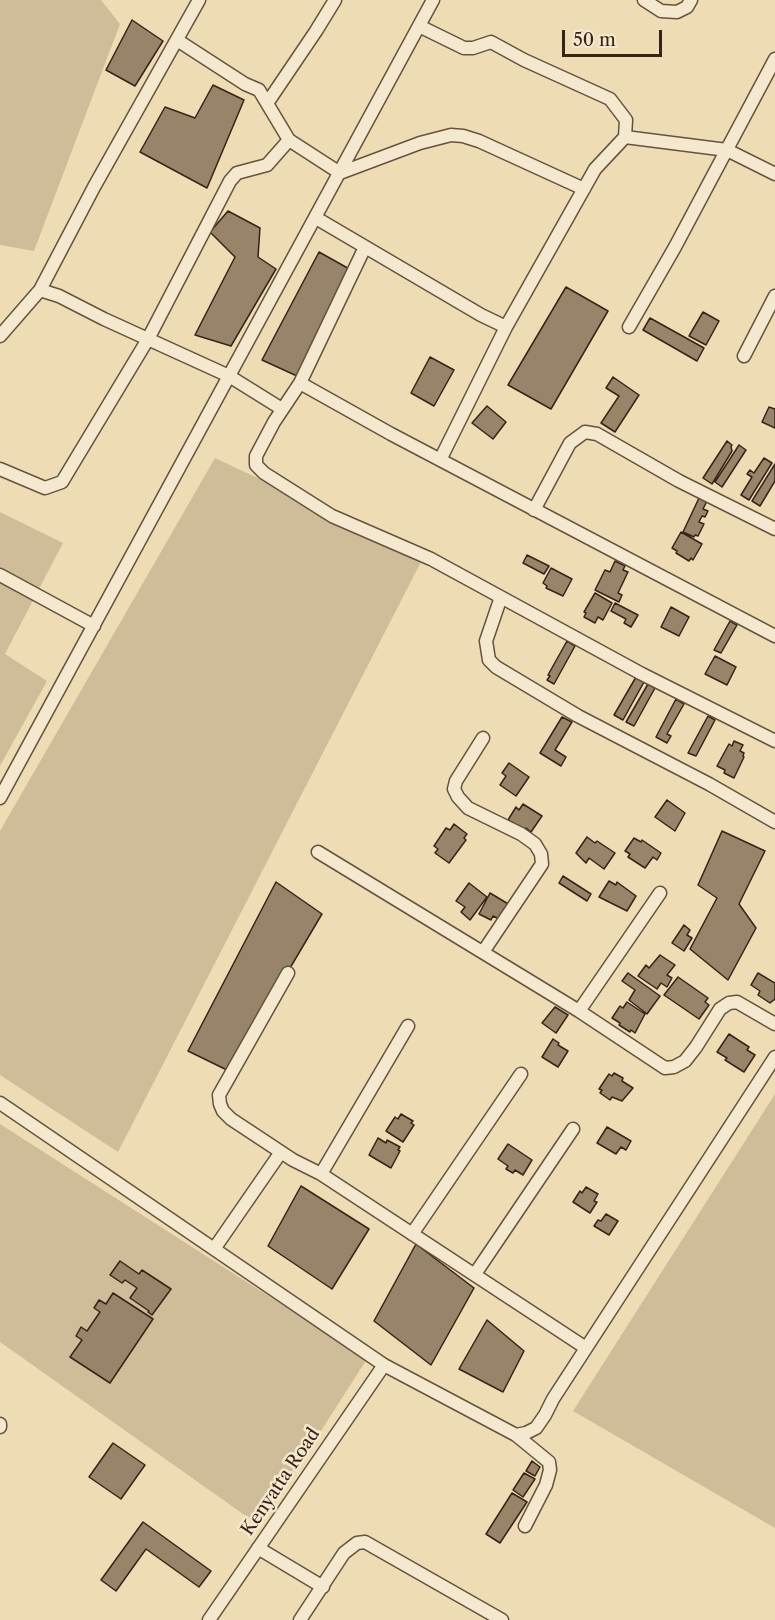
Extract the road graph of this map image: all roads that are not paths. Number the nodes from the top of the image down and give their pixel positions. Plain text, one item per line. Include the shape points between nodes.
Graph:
1 (199, 0) edge
2 (334, 0) edge
3 (433, 0) edge
4 (644, 0) edge
5 (691, 0) edge
6 (419, 27) junction
7 (177, 40) junction
8 (775, 59) edge
9 (268, 102) junction
10 (625, 137) junction
11 (289, 140) junction
12 (727, 150) junction
13 (340, 173) junction
14 (775, 174) edge
15 (584, 189) junction
16 (316, 218) junction
17 (365, 247) junction
18 (40, 290) junction
19 (775, 296) edge
20 (506, 327) junction
21 (628, 327) dead end
22 (0, 336) edge
23 (148, 339) junction
24 (744, 356) dead end
25 (229, 376) junction
26 (300, 383) junction
27 (282, 409) junction
28 (440, 460) junction
29 (0, 469) edge
30 (534, 510) junction
31 (775, 529) edge
32 (0, 575) edge
33 (501, 597) junction
34 (94, 626) junction
35 (775, 636) edge
36 (483, 738) dead end
37 (775, 741) edge
38 (0, 798) edge
39 (775, 822) edge
40 (318, 852) dead end
41 (660, 893) dead end
42 (483, 952) junction
43 (288, 973) dead end
44 (579, 1011) junction
45 (775, 1024) edge
46 (408, 1026) dead end
47 (775, 1057) edge
48 (521, 1074) dead end
49 (0, 1103) edge
50 (573, 1129) dead end
51 (281, 1152) junction
52 (321, 1174) junction
53 (412, 1234) junction
54 (214, 1249) junction
55 (475, 1275) junction
56 (586, 1348) junction
57 (384, 1365) junction
58 (516, 1435) junction
59 (525, 1526) dead end
60 (258, 1548) junction
61 (322, 1587) junction
62 (209, 1620) edge
63 (300, 1620) edge
64 (502, 1620) edge

1 - 7 street
2 - 9 street
3 - 6 street
4 - 5 street via 662,11 677,12
6 - 10 street via 464,48 490,42 610,99 626,120
6 - 13 street
7 - 9 street via 259,90
7 - 18 street
8 - 12 street
9 - 11 street
10 - 12 street
10 - 15 street via 595,169
11 - 13 street
11 - 23 street via 267,165 237,173 230,181
12 - 14 street
12 - 21 street
13 - 15 street via 451,135 479,141
13 - 16 street
15 - 20 street
16 - 17 street
16 - 25 street
17 - 20 street
17 - 26 street
18 - 22 street
18 - 23 street
19 - 24 street
20 - 28 street
23 - 25 street
23 - 29 street via 62,482 45,488
25 - 27 street
25 - 34 street
26 - 27 street
26 - 28 street
27 - 33 street via 256,456 256,465 264,473 332,516 431,559
28 - 30 street
30 - 31 street via 570,443 585,432 597,434
30 - 35 street
32 - 34 street
33 - 37 street
33 - 39 street via 486,641 489,660 496,667 578,716
34 - 38 street
36 - 42 street via 454,789 468,808 535,844 542,864
40 - 42 street
41 - 44 street
42 - 44 street
43 - 51 street via 219,1095 219,1104 231,1119
44 - 45 street via 665,1068 684,1061 720,1009 729,1003 737,1002
46 - 52 street
47 - 56 street
48 - 53 street
49 - 54 street
50 - 55 street
51 - 52 street
51 - 54 street
52 - 53 street
53 - 55 street
54 - 57 street
55 - 56 street
56 - 58 street via 536,1428
57 - 58 street
57 - 60 street, Kenyatta Road
58 - 59 street via 549,1462 550,1470
60 - 61 street
60 - 62 street, Kenyatta Road
61 - 63 street
61 - 64 street via 344,1553 365,1542

